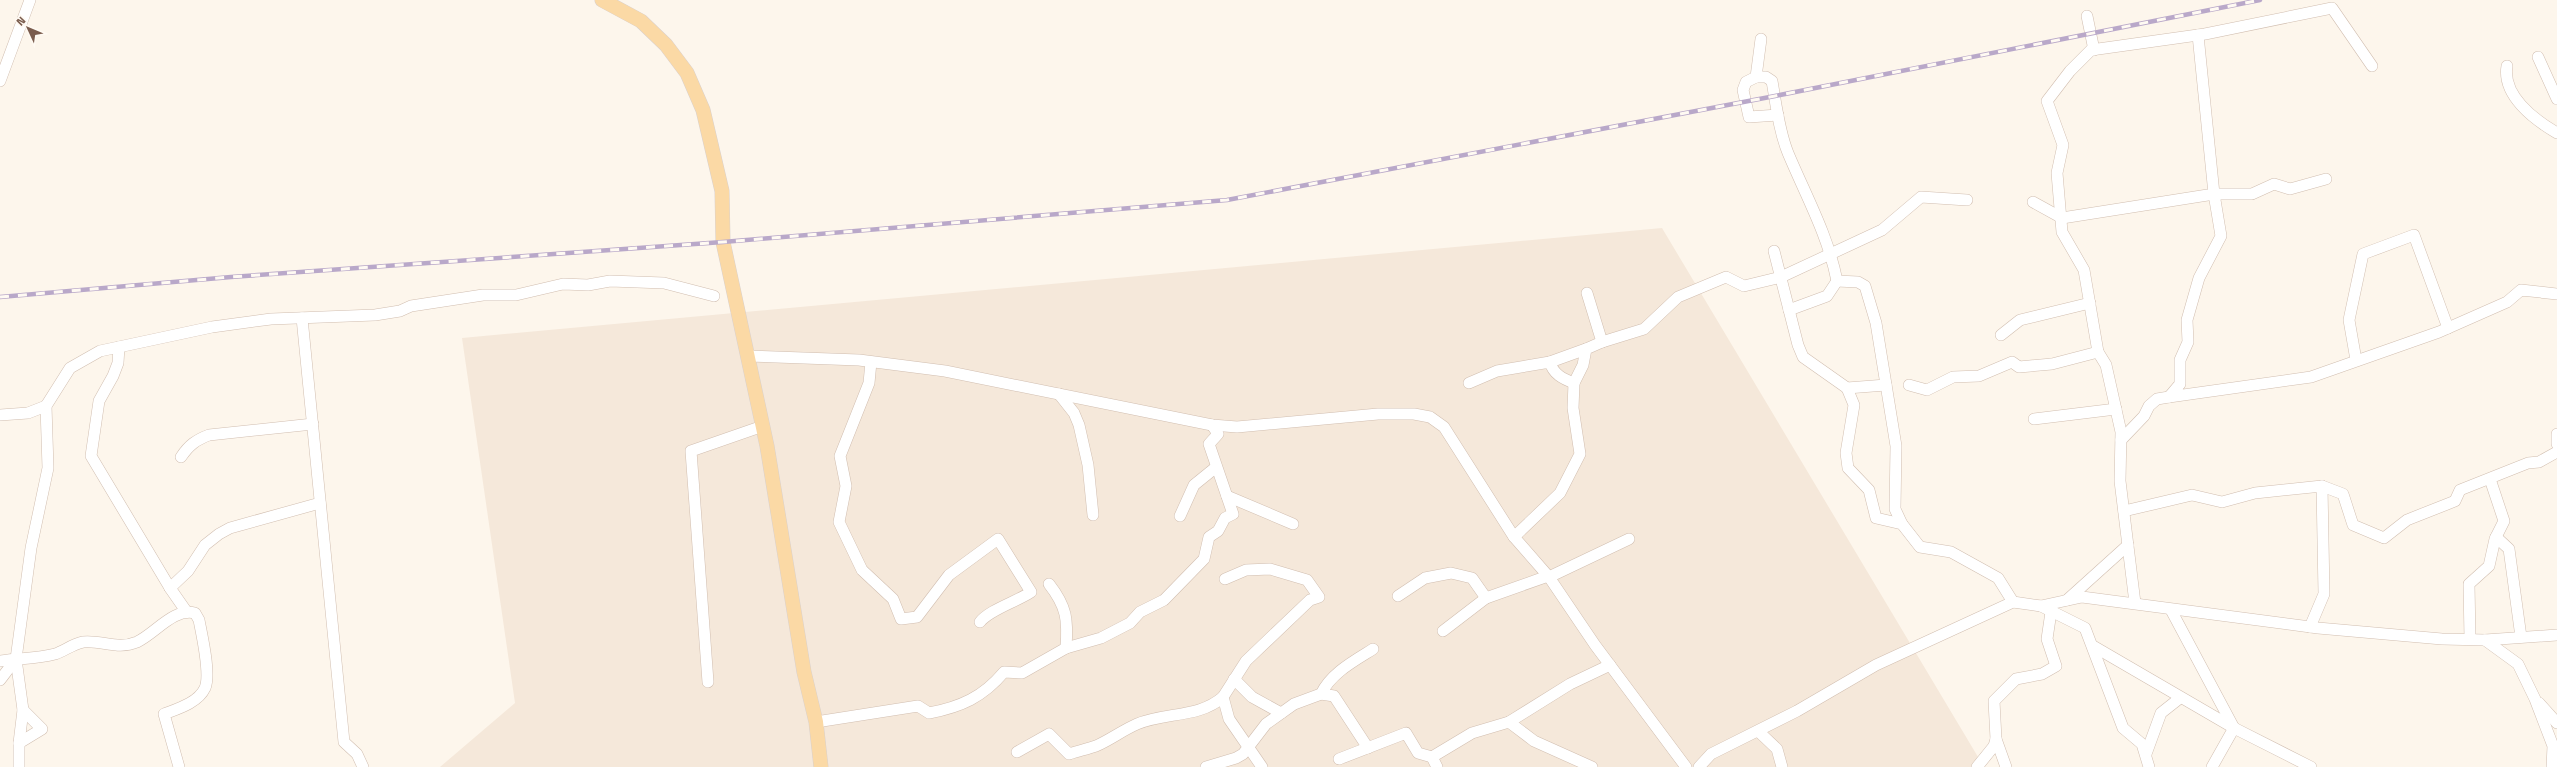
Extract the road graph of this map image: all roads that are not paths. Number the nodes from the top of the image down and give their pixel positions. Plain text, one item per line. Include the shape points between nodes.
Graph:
1 (30, 0) edge
2 (602, 0) edge
3 (2087, 16) dead end
4 (2198, 35) junction
5 (1761, 38) dead end
6 (2094, 50) junction
7 (2538, 57) dead end
8 (2372, 66) dead end
9 (2507, 66) dead end
10 (1756, 77) junction
11 (0, 81) edge
12 (2557, 99) edge
13 (1778, 115) junction
14 (2557, 132) edge
15 (2326, 179) dead end
16 (2214, 194) junction
17 (1967, 200) dead end
18 (2033, 202) dead end
19 (2062, 218) junction
20 (1774, 251) dead end
21 (1832, 254) junction
22 (1781, 277) junction
23 (1837, 282) junction
24 (1587, 293) dead end
25 (2557, 294) edge
26 (714, 296) dead end
27 (2090, 303) junction
28 (1789, 310) junction
29 (302, 318) junction
30 (2448, 328) junction
31 (2001, 335) dead end
32 (1602, 342) junction
33 (119, 347) junction
34 (1586, 349) junction
35 (2098, 352) junction
36 (748, 356) junction
37 (2356, 360) junction
38 (871, 362) junction
39 (1550, 362) junction
40 (1470, 383) dead end
41 (1574, 383) junction
42 (1886, 385) junction
43 (1909, 385) dead end
44 (1847, 388) junction
45 (1059, 394) junction
46 (2169, 397) junction
47 (46, 406) junction
48 (2116, 409) junction
49 (0, 415) edge
50 (2034, 419) dead end
51 (313, 424) junction
52 (1212, 425) junction
53 (763, 426) junction
54 (2557, 434) edge
55 (2121, 440) junction
56 (2557, 444) edge
57 (2557, 452) edge
58 (181, 457) dead end
59 (1215, 468) junction
60 (2490, 479) junction
61 (2322, 486) junction
62 (1227, 496) junction
63 (320, 503) junction
64 (2124, 511) junction
65 (1093, 515) dead end
66 (1180, 516) dead end
67 (1293, 524) dead end
68 (1902, 524) junction
69 (1514, 537) junction
70 (2496, 537) junction
71 (1629, 539) dead end
72 (2128, 545) junction
73 (1548, 576) junction
74 (1225, 579) dead end
75 (1049, 584) dead end
76 (170, 588) junction
77 (1398, 596) dead end
78 (1486, 598) junction
79 (2013, 602) junction
80 (2065, 602) junction
81 (2136, 603) junction
82 (2041, 606) junction
83 (2171, 610) junction
84 (186, 611) junction
85 (2051, 612) junction
86 (980, 622) dead end
87 (2310, 627) junction
88 (1443, 631) dead end
89 (2557, 635) edge
90 (2521, 637) junction
91 (2470, 639) junction
92 (2485, 640) junction
93 (2093, 646) junction
94 (1066, 648) junction
95 (1373, 649) dead end
96 (16, 659) junction
97 (0, 660) edge
98 (1610, 665) junction
99 (1234, 679) junction
100 (0, 680) edge
101 (708, 682) dead end
102 (1321, 694) junction
103 (1223, 697) junction
104 (2180, 698) junction
105 (2535, 699) junction
106 (23, 710) junction
107 (1281, 713) junction
108 (816, 722) junction
109 (1510, 722) junction
110 (2557, 723) edge
111 (2234, 728) junction
112 (1758, 731) junction
113 (1996, 740) junction
114 (19, 743) junction
115 (1248, 744) junction
116 (1368, 748) junction
117 (1017, 752) dead end
118 (2146, 754) junction
119 (1339, 760) dead end
120 (1434, 762) edge
121 (1232, 763) edge
122 (20, 767) edge
123 (179, 767) edge
124 (363, 767) edge
125 (821, 767) edge
126 (1206, 767) edge
127 (1262, 767) edge
128 (1592, 767) edge
129 (1686, 767) edge
130 (1699, 767) edge
131 (1782, 767) edge
132 (1977, 767) edge
133 (2006, 767) edge
134 (2148, 767) edge
135 (2212, 767) edge
136 (2311, 767) edge
137 (2552, 767) edge

1 - 11 street
2 - 36 main road via 641,21 666,45 687,73 703,110 722,191 723,242
3 - 6 street
4 - 6 street
4 - 8 street via 2332,8
4 - 16 street
5 - 10 street
6 - 19 street via 2070,71 2047,101 2062,145 2058,173
7 - 12 street
9 - 14 street via 2506,80 2514,98
10 - 13 street via 1766,77 1772,81
10 - 13 street via 1746,82 1743,90 1749,117
13 - 21 street via 1787,152 1815,210
15 - 16 street via 2290,189 2274,184 2252,194
16 - 19 street
16 - 46 street via 2220,236 2199,278 2187,320 2188,342 2180,360 2180,384
17 - 21 street via 1921,197 1882,230
18 - 19 street
19 - 27 street via 2062,232 2084,270
20 - 22 street
21 - 22 street
21 - 23 street
22 - 28 street
22 - 32 street via 1744,286 1726,277 1678,297 1644,329
23 - 28 street via 1827,296
23 - 42 street via 1858,282 1865,286 1876,323
24 - 32 street
25 - 30 street via 2521,290 2507,302
26 - 29 street via 664,284 610,281 588,285 564,284 516,295 483,295 433,302 375,315
27 - 31 street via 2020,320
27 - 35 street
28 - 44 street via 1803,357
29 - 33 street via 212,327
29 - 51 street
30 - 37 street
30 - 37 street via 2414,235 2363,254 2349,320
32 - 34 street
33 - 47 street via 100,351 70,368
33 - 76 street via 118,363 99,401 91,456
34 - 39 street
34 - 41 street via 1583,365
35 - 43 street via 2052,364 2019,367 2012,362 1979,376 1953,377 1927,390
35 - 48 street via 2106,365
36 - 38 street
36 - 53 main road
37 - 46 street via 2311,377
38 - 45 street via 945,371
38 - 86 street via 869,383 840,456 846,486 839,522 862,570 894,599 901,619 917,617 949,575 998,539 1031,592 1014,603 986,614
39 - 40 street via 1497,371
39 - 41 street via 1552,369 1563,379
41 - 69 street via 1573,408 1580,454 1560,492
42 - 44 street
42 - 68 street via 1896,446 1895,509
44 - 68 street via 1854,405 1846,453 1848,468 1870,490 1876,518
45 - 52 street
45 - 65 street via 1074,413 1079,425 1088,466
46 - 55 street via 2157,399 2149,406 2144,416
47 - 49 street via 28,412
47 - 96 street via 48,468 31,548
48 - 50 street
48 - 55 street
51 - 58 street via 209,435 187,447
51 - 63 street
52 - 59 street via 1218,434 1208,444
52 - 69 street via 1237,427 1378,414 1414,414 1430,417 1444,427
53 - 101 street via 691,451
53 - 108 main road via 804,672
54 - 56 street
55 - 64 street via 2120,481
57 - 60 street via 2545,460 2528,463
59 - 62 street
59 - 66 street via 1194,486
60 - 61 street via 2460,490 2455,501 2407,520 2384,538 2353,525 2343,494
60 - 70 street via 2504,521
61 - 64 street via 2255,493 2222,502 2192,494
61 - 87 street via 2324,594
62 - 67 street
62 - 94 street via 1233,514 1225,518 1218,531 1209,537 1204,559 1164,600 1140,612 1130,623 1102,638
63 - 76 street via 230,528 219,534 205,545 188,571
63 - 124 street via 344,742 357,754
64 - 72 street
68 - 79 street via 1920,547 1951,552 1998,578
69 - 73 street
70 - 90 street via 2509,549
70 - 91 street via 2489,566 2469,584
71 - 73 street
72 - 80 street
72 - 81 street
73 - 78 street
73 - 98 street
74 - 99 street via 1246,570 1270,569 1307,580 1319,597 1310,600 1246,661
75 - 94 street via 1062,600 1068,623
76 - 84 street
77 - 78 street via 1425,578 1451,573 1472,578
78 - 88 street
79 - 82 street
79 - 112 street via 1876,665
80 - 81 street via 2082,597
80 - 82 street
81 - 83 street
82 - 85 street
83 - 87 street
83 - 111 street
84 - 96 street via 136,642 116,646 97,641 81,642 44,656
84 - 123 street via 195,613 199,620 206,673 205,688 189,704 164,714
85 - 93 street via 2085,628
85 - 113 street via 2047,639 2056,666 2042,674 2016,679 1994,701
87 - 91 street
89 - 90 street
90 - 92 street
91 - 92 street
92 - 105 street via 2518,664
93 - 104 street
93 - 118 street via 2123,728 2142,744
94 - 108 street via 1022,673 1004,672 979,696 949,709 929,713 918,706
95 - 102 street via 1341,670 1324,687
96 - 97 street
96 - 100 street
96 - 106 street
98 - 109 street via 1570,684
98 - 129 street
99 - 103 street
99 - 107 street via 1252,698
102 - 107 street via 1294,704
102 - 116 street via 1334,696
103 - 115 street via 1229,719
103 - 117 street via 1212,706 1192,713 1168,715 1137,724 1096,745 1070,754 1049,734
104 - 111 street
104 - 118 street via 2161,713
105 - 110 street
105 - 137 street via 2553,746
106 - 114 street
106 - 114 street via 42,729
107 - 115 street via 1266,724
108 - 125 main road
109 - 120 street via 1472,733
109 - 128 street via 1534,741
111 - 135 street
111 - 136 street
112 - 130 street via 1711,754
112 - 131 street via 1777,750
113 - 132 street
113 - 133 street
114 - 122 street
115 - 121 street via 1243,754
115 - 127 street
116 - 119 street
116 - 120 street via 1406,733 1418,753
118 - 134 street
121 - 126 street

